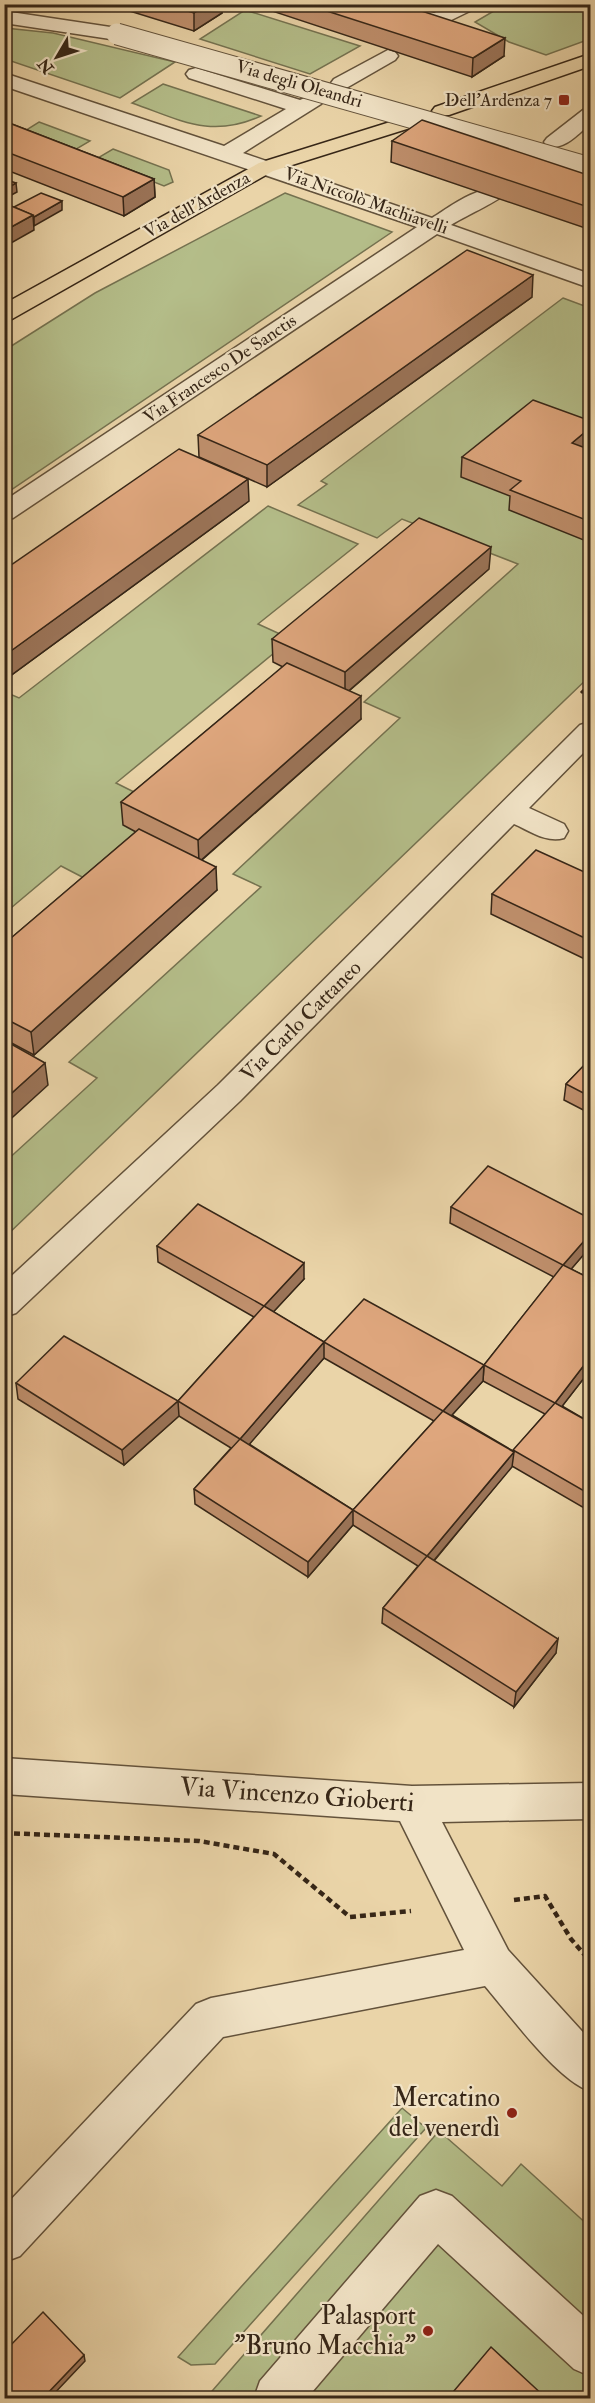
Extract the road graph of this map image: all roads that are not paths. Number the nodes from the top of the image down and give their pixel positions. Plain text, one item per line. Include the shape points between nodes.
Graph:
1 (389, 4) edge
2 (468, 4) edge
3 (4, 17) edge
4 (388, 56) edge
5 (591, 60) edge
6 (196, 74) dead end
7 (4, 79) edge
8 (341, 83) dead end
9 (442, 111) dead end
10 (591, 114) edge
11 (403, 124) dead end
12 (554, 142) dead end
13 (226, 154) junction
14 (266, 167) junction
15 (591, 168) edge
16 (478, 197) edge
17 (436, 225) junction
18 (591, 281) edge
19 (4, 314) edge
20 (4, 513) edge
21 (591, 731) edge
22 (511, 811) junction
23 (554, 831) dead end
24 (4, 1304) edge
25 (4, 1776) edge
26 (591, 1801) edge
27 (412, 1804) junction
28 (493, 1964) junction
29 (591, 2070) edge
30 (4, 2240) edge
31 (591, 2353) edge
32 (277, 2398) edge

1 - 2 street via 432,19 441,19
3 - 15 street, Via degli Oleandri, bridge via 117,34
4 - 8 street
5 - 9 main road
6 - 13 street via 309,103
7 - 13 street, Via Niccolò Machiavelli
10 - 12 street
11 - 14 main road, Via dell'Ardenza
13 - 14 street, Via Niccolò Machiavelli
14 - 17 street, Via Niccolò Machiavelli
14 - 19 main road, Via dell'Ardenza
16 - 17 street, Via Francesco De Sanctis
17 - 18 street, Via Niccolò Machiavelli
17 - 20 street, Via Francesco De Sanctis
21 - 22 street, Via Carlo Cattaneo
22 - 23 street
22 - 24 street, Via Carlo Cattaneo via 229,1093
25 - 27 street, Via Vincenzo Gioberti
26 - 27 street, Via Vincenzo Gioberti
27 - 28 street
28 - 29 street
28 - 30 street via 211,2019
31 - 32 street via 436,2212

